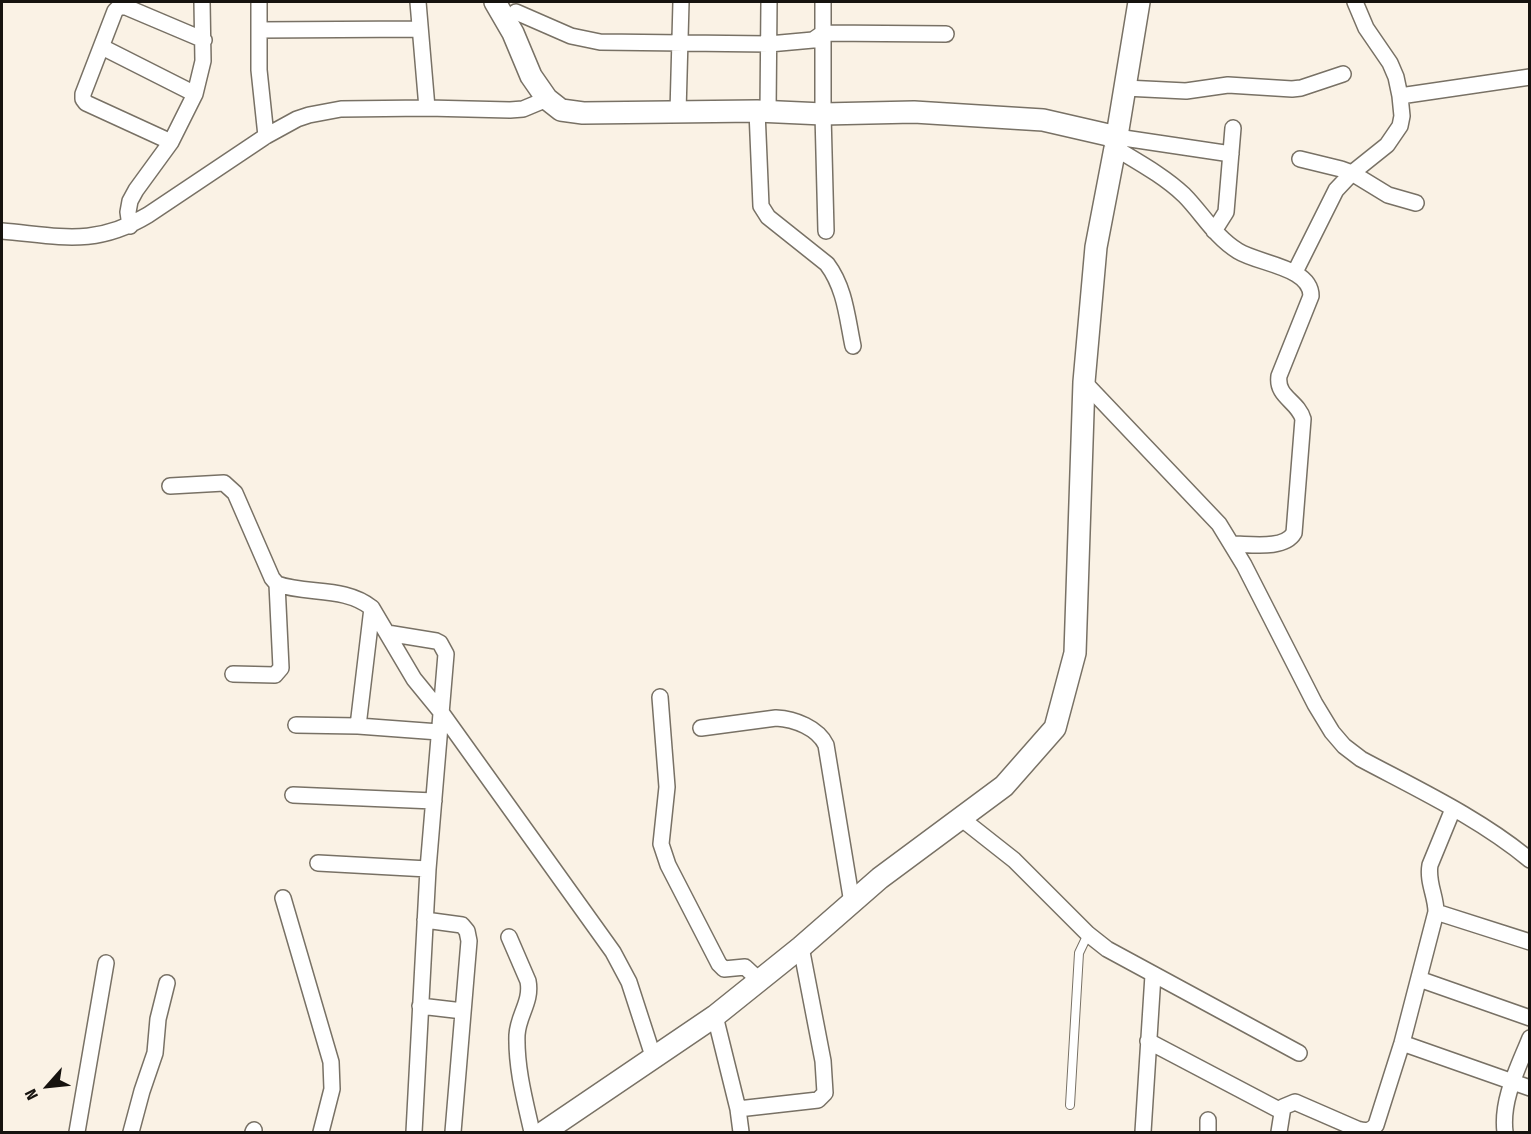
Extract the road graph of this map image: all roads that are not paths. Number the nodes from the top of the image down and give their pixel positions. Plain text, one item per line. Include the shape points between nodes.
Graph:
1 (202, 2) edge
2 (260, 2) edge
3 (418, 2) edge
4 (495, 2) edge
5 (681, 2) edge
6 (769, 2) edge
7 (823, 2) edge
8 (1138, 2) edge
9 (1354, 2) edge
10 (515, 12) edge
11 (420, 29) junction
12 (259, 30) junction
13 (823, 33) junction
14 (946, 34) dead end
15 (204, 40) junction
16 (679, 43) junction
17 (769, 44) junction
18 (102, 47) junction
19 (1343, 74) dead end
20 (1530, 77) edge
21 (1125, 88) junction
22 (195, 94) junction
23 (1400, 96) junction
24 (547, 99) junction
25 (427, 108) junction
26 (762, 111) junction
27 (678, 112) junction
28 (823, 114) junction
29 (1233, 128) dead end
30 (266, 136) junction
31 (171, 142) junction
32 (1116, 142) junction
33 (1231, 154) junction
34 (1300, 159) dead end
35 (1352, 173) junction
36 (1416, 203) dead end
37 (130, 226) junction
38 (2, 231) edge
39 (826, 231) dead end
40 (1215, 231) junction
41 (1295, 272) junction
42 (853, 346) dead end
43 (1084, 382) junction
44 (170, 486) dead end
45 (1232, 544) junction
46 (277, 584) junction
47 (372, 608) junction
48 (387, 633) junction
49 (233, 674) dead end
50 (660, 697) dead end
51 (441, 712) junction
52 (296, 725) dead end
53 (358, 726) junction
54 (701, 728) dead end
55 (440, 732) junction
56 (293, 795) dead end
57 (434, 801) junction
58 (1453, 809) junction
59 (962, 819) junction
60 (1530, 860) edge
61 (318, 863) dead end
62 (428, 869) junction
63 (283, 898) dead end
64 (852, 903) junction
65 (1436, 912) junction
66 (425, 920) junction
67 (1088, 934) junction
68 (508, 937) dead end
69 (1530, 942) edge
70 (801, 947) junction
71 (106, 963) dead end
72 (1153, 975) junction
73 (1419, 979) junction
74 (759, 980) junction
75 (167, 983) dead end
76 (420, 1006) junction
77 (463, 1011) junction
78 (715, 1016) junction
79 (1530, 1018) edge
80 (1530, 1038) edge
81 (1148, 1041) junction
82 (1402, 1043) junction
83 (1299, 1053) dead end
84 (654, 1059) junction
85 (1513, 1082) junction
86 (1530, 1088) edge
87 (1070, 1105) dead end
88 (738, 1109) junction
89 (1281, 1112) junction
90 (552, 1130) edge
91 (77, 1132) edge
92 (131, 1132) edge
93 (321, 1132) edge
94 (414, 1132) edge
95 (453, 1132) edge
96 (532, 1132) edge
97 (741, 1132) edge
98 (1143, 1132) edge
99 (1279, 1132) edge
100 (1505, 1132) edge

1 - 15 street
2 - 12 street
3 - 11 street
4 - 10 street
5 - 16 street
6 - 17 street
7 - 13 street
8 - 21 street
9 - 23 street via 1390,63
10 - 16 street via 584,40
10 - 24 street via 531,76
11 - 12 street
11 - 25 street
12 - 30 street via 260,92
13 - 14 street
13 - 17 street via 813,40
13 - 28 street
15 - 18 street via 122,6 115,10
15 - 22 street
16 - 17 street
16 - 27 street
17 - 26 street
18 - 22 street
18 - 31 street via 83,99
19 - 21 street via 1292,89 1237,85 1186,91
20 - 23 street
21 - 32 street
22 - 31 street
23 - 35 street via 1402,116 1395,136
24 - 25 street via 510,110
24 - 27 street via 561,110 583,113
25 - 30 street via 327,111 297,118
26 - 27 street
26 - 28 street
26 - 42 street via 761,206 768,218 833,272 842,291
28 - 32 street via 914,112 1043,120
28 - 39 street
29 - 33 street
30 - 37 street
31 - 37 street via 133,195 128,212
32 - 33 street
32 - 40 street via 1172,184
32 - 43 street via 1096,247
33 - 40 street via 1226,212
34 - 35 street
35 - 36 street via 1388,195
35 - 41 street via 1336,190
37 - 38 street via 87,237
40 - 41 street via 1245,255
41 - 45 street via 1310,284 1311,296 1278,383 1303,419 1295,526 1290,539 1284,542
43 - 45 street via 1219,524
43 - 59 street via 1075,653 1066,691 1055,728 1004,786
44 - 46 street via 224,483 230,487
45 - 58 street via 1332,732 1361,759
46 - 47 street via 338,593
46 - 49 street via 281,668 275,675
47 - 48 street
47 - 53 street
48 - 51 street via 414,679
48 - 51 street via 440,643 446,654
50 - 74 street via 667,788 661,832 663,854 719,964 724,969 745,967
51 - 55 street
51 - 84 street via 614,952 629,982
52 - 53 street
53 - 55 street
54 - 64 street via 784,718 822,737
55 - 57 street
56 - 57 street
57 - 62 street
58 - 60 street
58 - 65 street via 1428,873
59 - 64 street
59 - 67 street via 1014,860
61 - 62 street
62 - 66 street
63 - 93 street via 332,1074
64 - 70 street
65 - 69 street
65 - 73 street
66 - 76 street
66 - 77 street via 452,922 467,931
67 - 72 street
67 - 87 lane via 1078,953
68 - 96 street via 530,989 517,1035 520,1078
70 - 74 street
70 - 88 street via 823,1061 825,1093 818,1100
71 - 91 street
72 - 81 street
72 - 83 street
73 - 79 street
73 - 82 street
74 - 78 street
75 - 92 street via 155,1053
76 - 77 street
76 - 94 street
77 - 95 street
78 - 84 street
78 - 88 street
80 - 85 street
81 - 89 street
81 - 98 street
82 - 85 street
82 - 89 street via 1372,1130 1357,1129 1295,1102 1288,1103
84 - 90 street
85 - 86 street
85 - 100 street via 1504,1116
88 - 97 street
89 - 99 street

